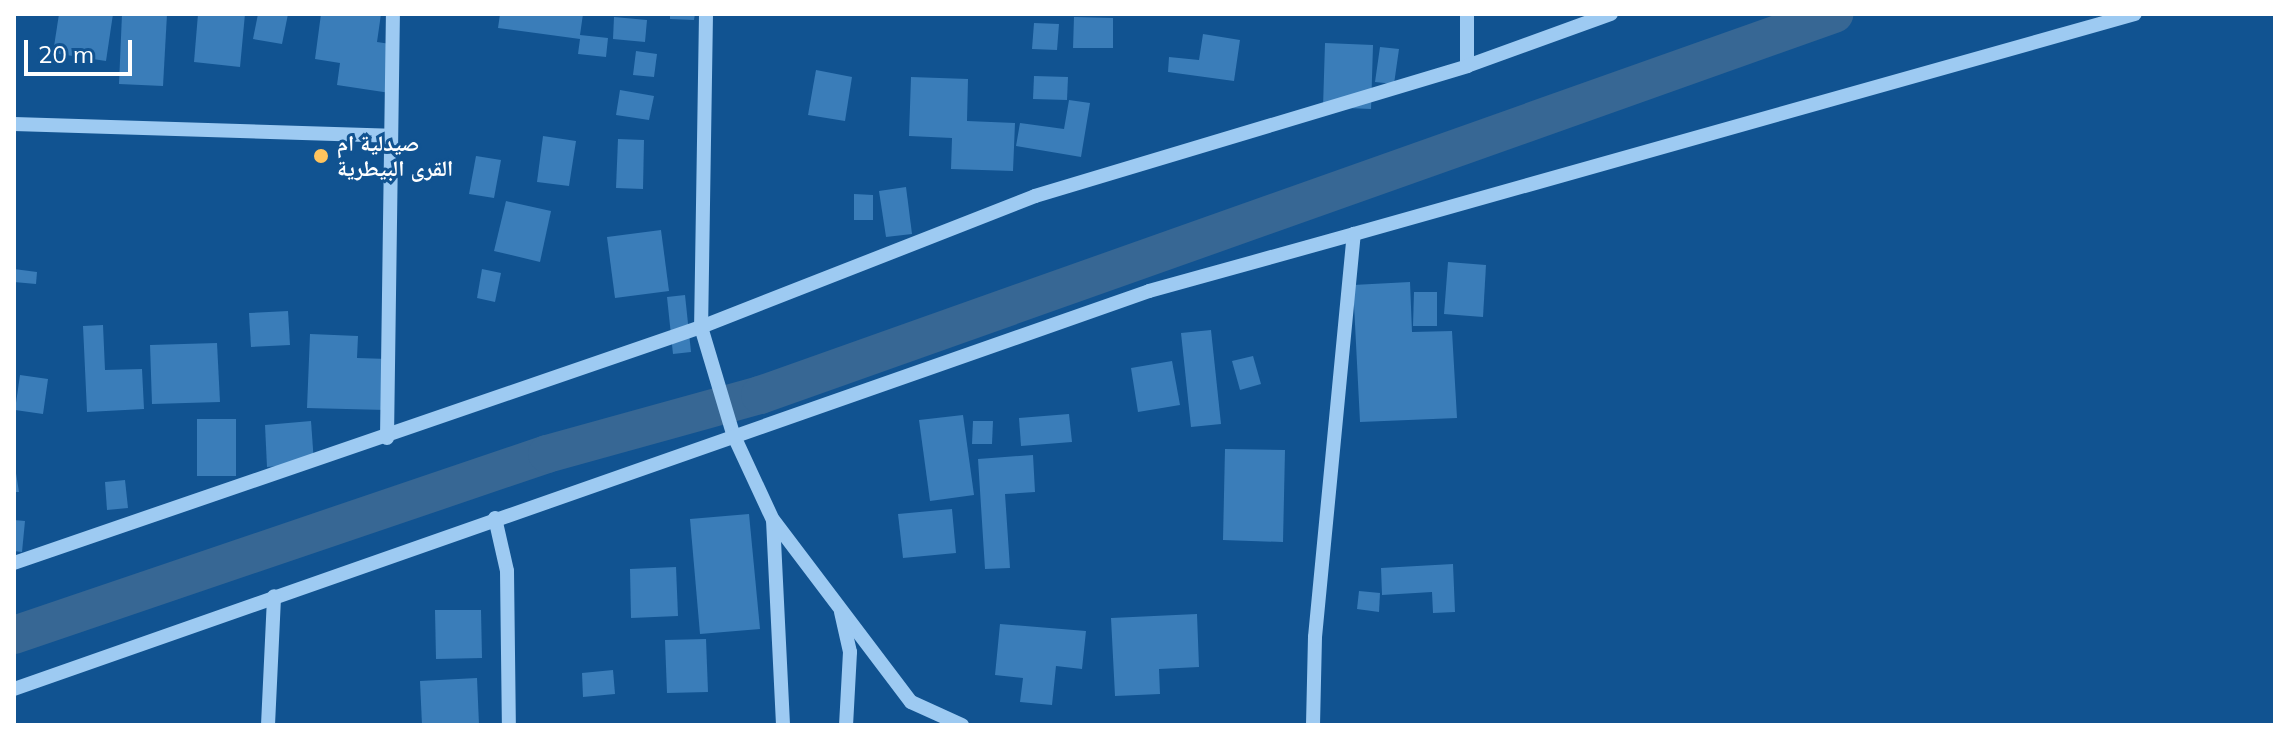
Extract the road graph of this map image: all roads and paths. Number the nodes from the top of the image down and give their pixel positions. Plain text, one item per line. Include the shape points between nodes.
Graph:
1 (393, 14) edge
2 (706, 14) edge
3 (1467, 14) edge
4 (1611, 14) edge
5 (2135, 14) edge
6 (1467, 66) junction
7 (14, 124) edge
8 (391, 136) junction
9 (1354, 234) junction
10 (701, 327) junction
11 (733, 434) junction
12 (387, 438) junction
13 (495, 518) junction
14 (773, 520) junction
15 (14, 563) edge
16 (274, 596) junction
17 (840, 607) junction
18 (14, 689) edge
19 (268, 725) edge
20 (509, 725) edge
21 (783, 725) edge
22 (846, 725) edge
23 (962, 725) edge
24 (1313, 725) edge

1 - 8 street
2 - 10 street
3 - 6 street
4 - 6 street
5 - 9 street
6 - 10 street via 1035,196
7 - 8 street
8 - 12 street
9 - 11 street via 1149,291
9 - 24 street via 1315,637
10 - 11 street
10 - 12 street
11 - 13 street
11 - 14 street
12 - 15 street
13 - 16 street
13 - 20 street via 507,571
14 - 17 street
14 - 21 street
16 - 18 street
16 - 19 street
17 - 22 street via 850,652
17 - 23 street via 911,702

